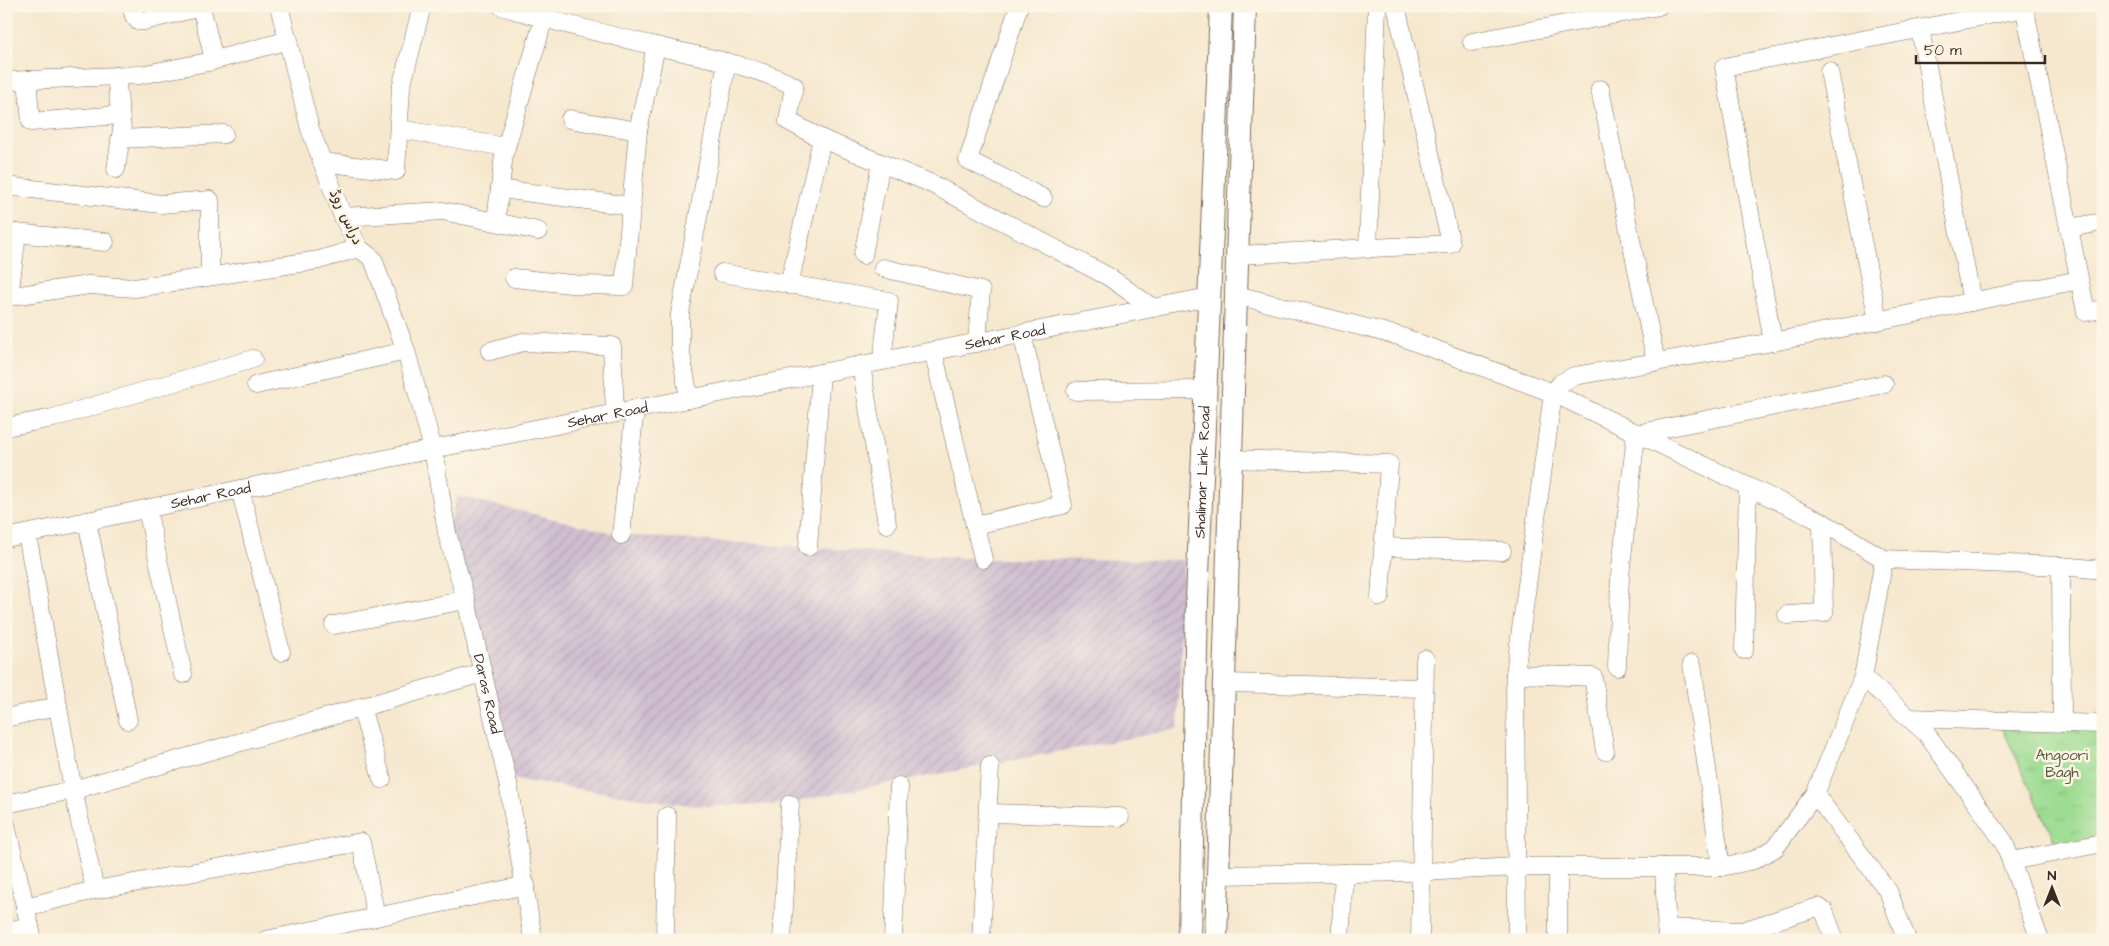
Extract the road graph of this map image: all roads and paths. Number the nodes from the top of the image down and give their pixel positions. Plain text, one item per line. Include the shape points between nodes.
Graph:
1 (131, 6) edge
2 (280, 6) edge
3 (422, 6) edge
4 (501, 6) edge
5 (1019, 6) edge
6 (1220, 6) edge
7 (1245, 6) edge
8 (1377, 6) edge
9 (1396, 6) edge
10 (1659, 6) edge
11 (201, 7) edge
12 (2025, 7) edge
13 (544, 18) junction
14 (1920, 28) junction
15 (289, 40) junction
16 (1472, 42) dead end
17 (656, 46) junction
18 (214, 60) junction
19 (727, 62) junction
20 (1829, 71) dead end
21 (116, 76) junction
22 (27, 80) junction
23 (6, 81) edge
24 (1600, 89) dead end
25 (120, 115) junction
26 (570, 119) dead end
27 (399, 129) junction
28 (638, 131) junction
29 (224, 134) dead end
30 (120, 139) junction
31 (822, 139) junction
32 (506, 147) junction
33 (322, 162) junction
34 (881, 163) junction
35 (116, 169) dead end
36 (6, 186) edge
37 (500, 189) junction
38 (1043, 198) dead end
39 (632, 206) junction
40 (343, 217) junction
41 (496, 221) junction
42 (2103, 222) edge
43 (2069, 228) junction
44 (538, 231) dead end
45 (12, 232) edge
46 (105, 242) dead end
47 (359, 248) junction
48 (1368, 249) junction
49 (863, 255) dead end
50 (1237, 255) junction
51 (883, 268) dead end
52 (722, 273) dead end
53 (210, 276) junction
54 (514, 278) dead end
55 (2079, 280) junction
56 (789, 285) junction
57 (1236, 295) junction
58 (7, 297) edge
59 (1209, 297) junction
60 (1972, 302) junction
61 (1153, 308) junction
62 (2103, 309) edge
63 (1878, 320) junction
64 (1022, 334) junction
65 (1773, 342) junction
66 (977, 343) junction
67 (406, 351) junction
68 (490, 351) dead end
69 (932, 351) junction
70 (254, 359) dead end
71 (882, 361) junction
72 (1656, 362) junction
73 (861, 365) junction
74 (821, 373) junction
75 (1884, 384) dead end
76 (256, 385) dead end
77 (1206, 390) junction
78 (1076, 391) dead end
79 (1552, 393) junction
80 (689, 398) junction
81 (635, 409) junction
82 (615, 413) junction
83 (6, 427) edge
84 (1636, 434) junction
85 (433, 449) junction
86 (1232, 459) junction
87 (1748, 487) junction
88 (240, 489) junction
89 (147, 509) junction
90 (87, 521) junction
91 (1822, 522) junction
92 (887, 524) dead end
93 (975, 525) junction
94 (27, 534) junction
95 (622, 536) dead end
96 (6, 538) edge
97 (808, 547) dead end
98 (1383, 547) junction
99 (1502, 551) dead end
100 (983, 559) dead end
101 (1884, 559) junction
102 (2061, 566) junction
103 (2103, 570) edge
104 (1380, 596) dead end
105 (466, 600) junction
106 (1197, 600) junction
107 (1228, 600) junction
108 (1787, 615) dead end
109 (334, 625) dead end
110 (1744, 650) dead end
111 (281, 652) dead end
112 (1425, 659) dead end
113 (1692, 664) dead end
114 (1617, 667) dead end
115 (482, 673) junction
116 (183, 674) dead end
117 (1515, 674) junction
118 (1863, 677) junction
119 (1225, 683) junction
120 (1424, 688) junction
121 (58, 706) junction
122 (361, 707) junction
123 (6, 718) edge
124 (1908, 718) junction
125 (128, 720) dead end
126 (2062, 723) junction
127 (2103, 724) edge
128 (1604, 751) dead end
129 (990, 766) dead end
130 (382, 779) dead end
131 (900, 786) dead end
132 (73, 790) junction
133 (1816, 794) junction
134 (6, 804) edge
135 (790, 804) dead end
136 (988, 813) junction
137 (667, 816) dead end
138 (1120, 818) dead end
139 (6, 824) edge
140 (2103, 843) edge
141 (2011, 861) junction
142 (1518, 867) junction
143 (1558, 867) junction
144 (1664, 867) junction
145 (1721, 867) junction
146 (1422, 872) junction
147 (1344, 873) junction
148 (1218, 875) junction
149 (526, 885) junction
150 (95, 890) junction
151 (25, 907) junction
152 (376, 917) junction
153 (6, 931) edge
154 (32, 933) edge
155 (1667, 934) edge
156 (1742, 935) edge
157 (266, 940) edge
158 (533, 940) edge
159 (665, 940) edge
160 (782, 940) edge
161 (893, 940) edge
162 (980, 940) edge
163 (1190, 940) edge
164 (1216, 940) edge
165 (1340, 940) edge
166 (1420, 940) edge
167 (1517, 940) edge
168 (1558, 940) edge
169 (1835, 940) edge
170 (1907, 940) edge
171 (2040, 940) edge

1 - 11 street via 134,16 144,21
2 - 15 street, دراس روڈ
3 - 27 street via 401,88
4 - 13 street
5 - 38 street via 968,160
6 - 59 main road, Shalimar Link Road
7 - 50 main road, Shalimar Link Road
8 - 48 street
9 - 48 street via 1451,244
10 - 16 street
11 - 18 street
12 - 14 street
12 - 43 street
13 - 17 street
13 - 32 street
14 - 60 street
14 - 65 street via 1724,67
15 - 18 street
15 - 33 street, دراس روڈ via 310,128
17 - 19 street
17 - 28 street
18 - 21 street via 140,75
19 - 31 street via 794,86 788,121
19 - 80 street via 680,314 680,348
20 - 63 street
21 - 22 street
21 - 25 street
22 - 23 street
22 - 25 street via 31,122
24 - 72 street
25 - 30 street
26 - 28 street
27 - 32 street
27 - 33 street via 396,171
28 - 39 street
29 - 30 street
30 - 35 street
31 - 34 street
31 - 56 street
32 - 37 street
33 - 40 street, دراس روڈ
34 - 49 street
34 - 61 street via 930,183 1109,277
36 - 53 street via 160,204 210,200
37 - 39 street
37 - 41 street
39 - 54 street via 624,286
40 - 41 street via 443,211
40 - 47 street, دراس روڈ
41 - 44 street
42 - 43 street
43 - 55 street
45 - 46 street
45 - 58 street
47 - 53 street via 319,260
47 - 67 street, دراس روڈ via 373,259
48 - 50 street
50 - 57 main road, Shalimar Link Road
51 - 66 street via 981,291
52 - 56 street
53 - 58 street via 135,288 89,285
55 - 60 street
55 - 62 street via 2086,312
56 - 71 street via 889,301
57 - 79 street via 1399,336
57 - 86 main road, Shalimar Link Road
59 - 61 street, Sehar Road
59 - 77 main road, Shalimar Link Road
60 - 63 street
61 - 64 street, Sehar Road
63 - 65 street
64 - 66 street, Sehar Road
64 - 93 street via 1063,505
65 - 72 street
66 - 69 street, Sehar Road
67 - 76 street
67 - 85 street, دراس روڈ
68 - 82 street via 523,342 612,346
69 - 71 street, Sehar Road
69 - 93 street
70 - 83 street via 53,418
71 - 73 street, Sehar Road
72 - 79 street via 1574,376
73 - 74 street, Sehar Road
73 - 92 street
74 - 80 street, Sehar Road
74 - 97 street
75 - 84 street
77 - 78 street
77 - 106 main road, Shalimar Link Road
79 - 84 street
79 - 117 street
80 - 81 street, Sehar Road
81 - 82 street, Sehar Road
81 - 95 street
82 - 85 street, Sehar Road
84 - 87 street
84 - 114 street via 1620,576
85 - 88 street, Sehar Road
85 - 105 street, Daras Road via 447,533
86 - 98 street via 1389,464
86 - 107 main road, Shalimar Link Road
87 - 91 street
87 - 110 street
88 - 89 street, Sehar Road
88 - 111 street
89 - 90 street, Sehar Road
89 - 116 street
90 - 94 street, Sehar Road
90 - 125 street
91 - 101 street
91 - 108 street via 1824,613
93 - 100 street
94 - 96 street, Sehar Road
94 - 121 street
98 - 99 street
98 - 104 street
101 - 102 street
101 - 118 street
102 - 103 street
102 - 126 street
105 - 109 street
105 - 115 street, Daras Road
106 - 107 main road
106 - 163 main road, Shalimar Link Road
107 - 119 main road, Shalimar Link Road
112 - 120 street
113 - 145 street
115 - 122 street
115 - 149 street, Daras Road via 508,783
117 - 128 street via 1593,677
117 - 142 street
118 - 124 street
118 - 133 street
119 - 120 street
119 - 148 main road, Shalimar Link Road
120 - 146 street
121 - 123 street
121 - 132 street
122 - 130 street
122 - 132 street
124 - 126 street
124 - 141 street via 1926,733 1971,795 2004,842
126 - 127 street
129 - 136 street
131 - 161 street
132 - 134 street
132 - 150 street
133 - 145 street via 1774,848 1754,860
133 - 170 street via 1888,891
135 - 160 street
136 - 138 street
136 - 162 street
137 - 159 street
139 - 151 street
140 - 141 street
141 - 171 street
142 - 143 street
142 - 146 street
142 - 167 street
143 - 144 street
143 - 168 street
144 - 145 street
144 - 155 street
146 - 147 street
146 - 166 street
147 - 148 street
147 - 165 street
148 - 164 main road, Shalimar Link Road
149 - 152 street
149 - 158 street, Daras Road
150 - 151 street
150 - 152 street via 361,842
151 - 154 street
152 - 157 street
153 - 154 street
155 - 156 street
156 - 169 street via 1818,907 1824,911

